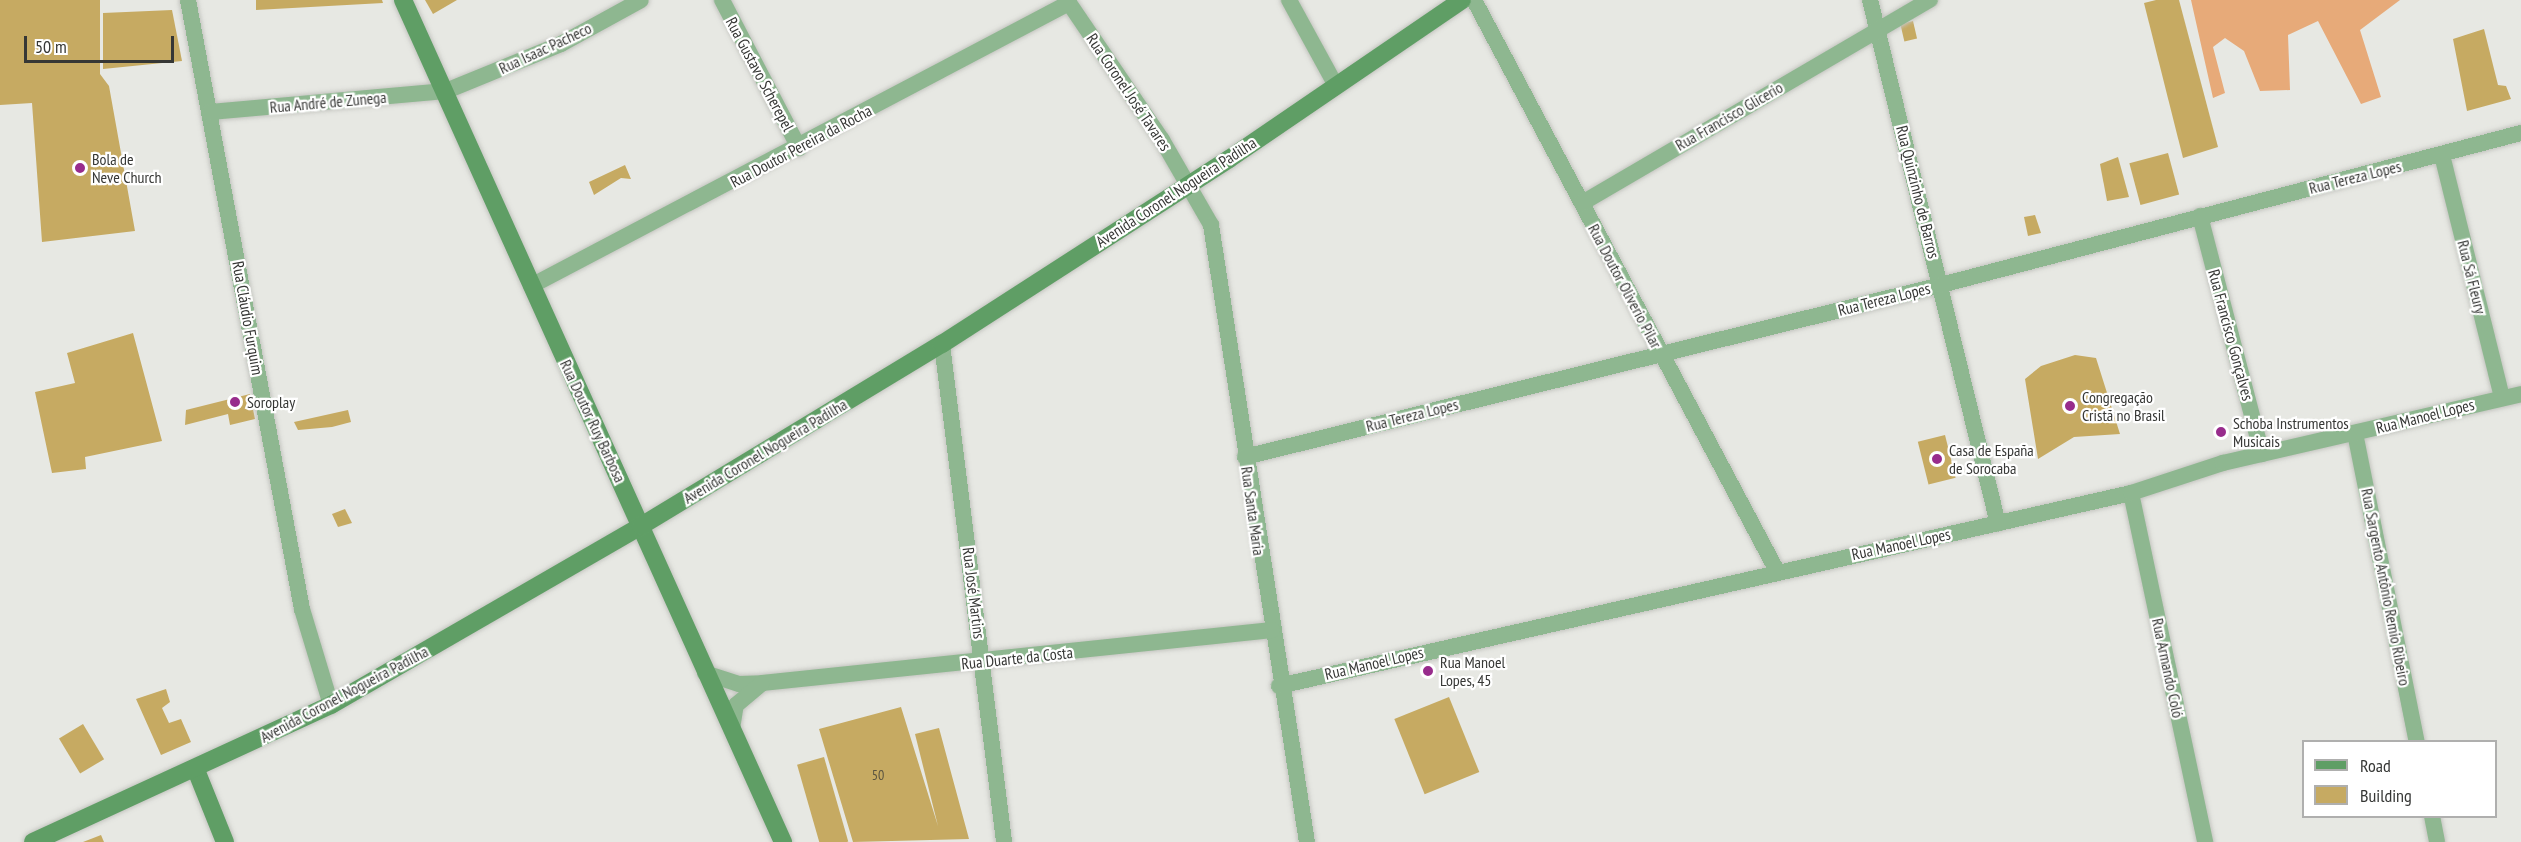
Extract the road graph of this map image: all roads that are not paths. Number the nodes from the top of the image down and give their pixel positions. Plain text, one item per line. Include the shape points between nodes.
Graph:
1 (188, 0) edge
2 (403, 0) edge
3 (641, 0) edge
4 (722, 0) edge
5 (1289, 0) edge
6 (1462, 0) edge
7 (1474, 0) edge
8 (1870, 0) edge
9 (1930, 0) edge
10 (1068, 2) edge
11 (1877, 29) junction
12 (1335, 84) junction
13 (446, 91) junction
14 (210, 112) junction
15 (2521, 133) edge
16 (799, 148) junction
17 (2442, 155) junction
18 (1190, 184) junction
19 (1582, 203) junction
20 (2200, 216) junction
21 (1941, 285) junction
22 (531, 286) junction
23 (942, 344) junction
24 (1661, 352) junction
25 (2521, 394) edge
26 (2502, 398) junction
27 (2355, 433) junction
28 (2262, 454) junction
29 (1245, 457) junction
30 (2131, 494) junction
31 (1998, 524) junction
32 (640, 526) junction
33 (1777, 571) junction
34 (1272, 630) junction
35 (983, 661) junction
36 (705, 673) junction
37 (762, 683) junction
38 (1279, 686) junction
39 (330, 705) junction
40 (732, 729) junction
41 (2417, 740) edge
42 (196, 770) junction
43 (2432, 818) edge
44 (33, 842) edge
45 (225, 842) edge
46 (783, 842) edge
47 (1004, 842) edge
48 (1307, 842) edge
49 (2205, 842) edge
50 (2437, 842) edge

1 - 14 street, Rua Cláudio Furquim
2 - 13 main road, Rua Doutor Ruy Barbosa
3 - 13 street, Rua Isaac Pacheco via 561,44
4 - 16 street, Rua Gustavo Scherepel
5 - 12 street
6 - 12 main road, Avenida Coronel Nogueira Padilha
7 - 19 street, Rua Doutor Oliverio Pilar
8 - 11 street, Rua Quinzinho de Barros
9 - 11 street, Rua Francisco Glicerio
10 - 16 street, Rua Doutor Pereira da Rocha
10 - 18 street, Rua Coronel José Tavares
11 - 19 street, Rua Francisco Glicerio
11 - 21 street, Rua Quinzinho de Barros
12 - 18 main road, Avenida Coronel Nogueira Padilha
13 - 14 street, Rua André de Zunega
13 - 22 main road, Rua Doutor Ruy Barbosa
14 - 39 street, Rua Cláudio Furquim via 302,609
15 - 17 street, Rua Tereza Lopes
16 - 22 street, Rua Doutor Pereira da Rocha
17 - 20 street, Rua Tereza Lopes
17 - 26 street, Rua Sá Fleury
18 - 23 main road, Avenida Coronel Nogueira Padilha
18 - 29 street, Rua Santa Maria via 1211,225
19 - 24 street, Rua Doutor Oliverio Pilar
20 - 21 street, Rua Tereza Lopes
20 - 28 street, Rua Francisco Gonçalves
21 - 24 street, Rua Tereza Lopes
21 - 31 street, Rua Quinzinho de Barros
22 - 32 main road, Rua Doutor Ruy Barbosa
23 - 32 main road, Avenida Coronel Nogueira Padilha
23 - 35 street, Rua José Martins
24 - 29 street, Rua Tereza Lopes
24 - 33 street, Rua Doutor Oliverio Pilar
25 - 26 street, Rua Manoel Lopes
26 - 27 street, Rua Manoel Lopes
27 - 28 street, Rua Manoel Lopes
27 - 41 street, Rua Sargento Antônio Remio Ribeiro
28 - 30 street, Rua Manoel Lopes
29 - 34 street, Rua Santa Maria
30 - 31 street, Rua Manoel Lopes
30 - 49 street, Rua Armando Coló
31 - 33 street, Rua Manoel Lopes
32 - 36 main road, Rua Doutor Ruy Barbosa
32 - 39 main road, Avenida Coronel Nogueira Padilha
33 - 38 street, Rua Manoel Lopes
34 - 35 street, Rua Duarte da Costa
34 - 38 street, Rua Santa Maria
35 - 37 street, Rua Duarte da Costa
35 - 47 street, Rua José Martins
36 - 37 street, Rua Duarte da Costa via 739,684
36 - 40 main road, Rua Doutor Ruy Barbosa
37 - 40 street via 736,705
38 - 48 street, Rua Santa Maria
39 - 42 main road, Avenida Coronel Nogueira Padilha
40 - 46 main road, Rua Doutor Ruy Barbosa
42 - 44 main road, Avenida Coronel Nogueira Padilha
42 - 45 main road
43 - 50 street

